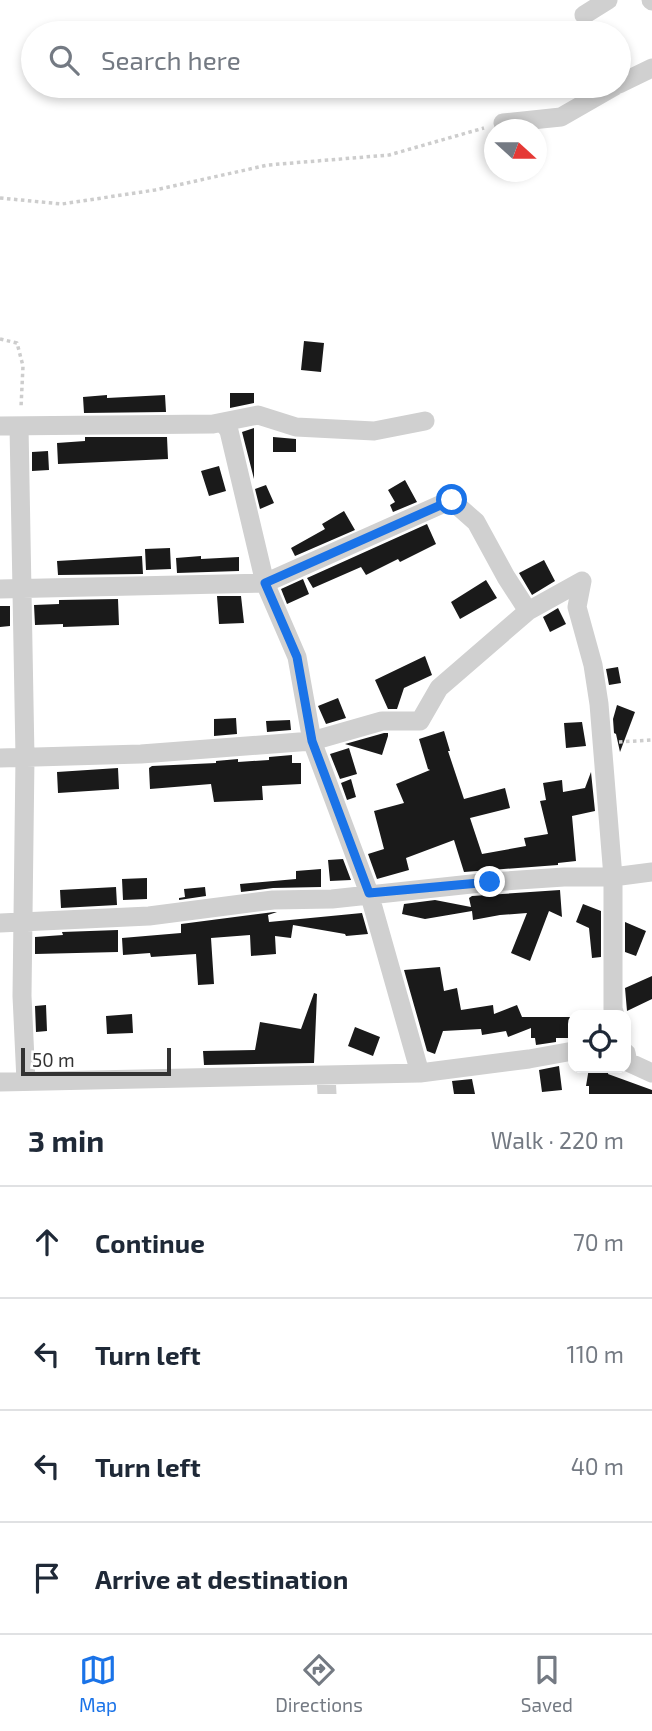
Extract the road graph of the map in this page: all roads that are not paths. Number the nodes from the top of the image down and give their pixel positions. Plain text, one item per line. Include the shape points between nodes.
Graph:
1 (608, 0) edge
2 (584, 15) dead end
3 (652, 68) edge
4 (631, 78) edge
5 (594, 98) edge
6 (542, 119) edge
7 (425, 421) dead end
8 (223, 422) junction
9 (10, 426) edge
10 (265, 583) junction
11 (22, 588) junction
12 (0, 589) edge
13 (528, 611) junction
14 (312, 741) junction
15 (25, 757) junction
16 (0, 758) edge
17 (652, 872) edge
18 (613, 877) junction
19 (369, 893) junction
20 (0, 923) edge
21 (23, 923) junction
22 (615, 1010) edge
23 (568, 1052) edge
24 (631, 1060) edge
25 (420, 1073) junction
26 (652, 1073) edge
27 (26, 1081) junction
28 (0, 1082) edge
29 (326, 1085) edge

1 - 2 street
3 - 4 street
5 - 6 street via 561,117
7 - 8 street via 374,431 296,427 258,415
8 - 9 street
8 - 10 street via 229,431
9 - 11 street
10 - 11 street
10 - 13 street via 452,500 476,522
10 - 14 street via 297,657
11 - 12 street
11 - 15 street
13 - 14 street via 439,688 419,721 382,721
13 - 18 street via 582,581 577,607 599,704
14 - 15 street
14 - 19 street
15 - 16 street
15 - 21 street
17 - 18 street
18 - 19 street via 551,877
18 - 22 street
19 - 21 street via 149,916
19 - 25 street
20 - 21 street
21 - 27 street
23 - 25 street
24 - 26 street
25 - 29 street
27 - 28 street
27 - 29 street

